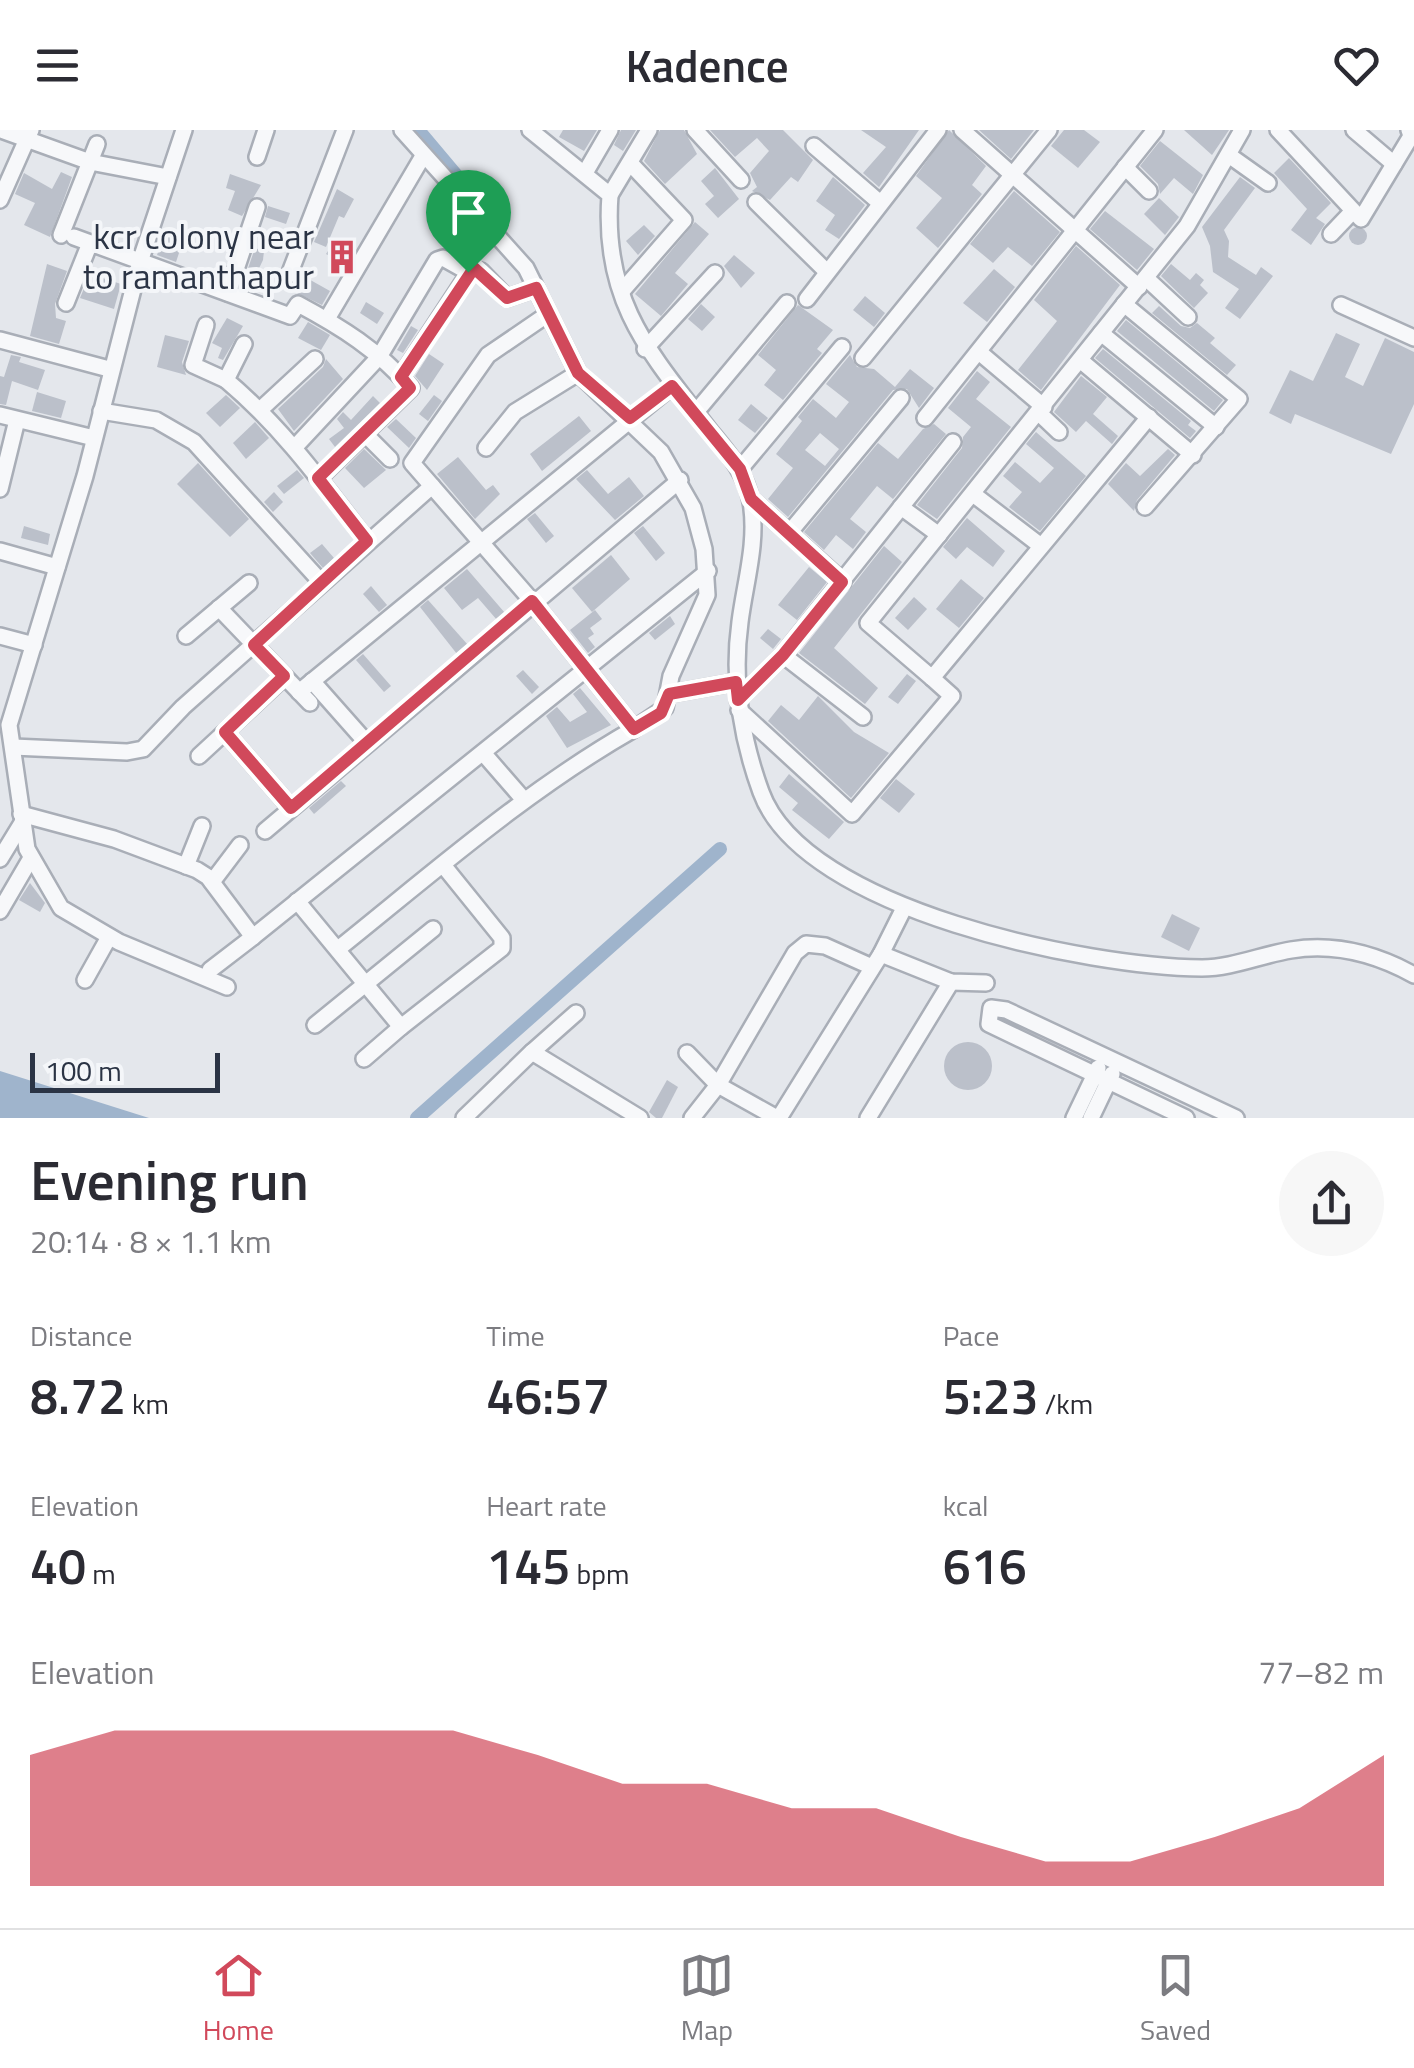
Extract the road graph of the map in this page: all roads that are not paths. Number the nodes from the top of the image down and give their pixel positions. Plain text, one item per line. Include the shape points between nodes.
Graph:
1 (1, 130) edge
2 (184, 130) edge
3 (266, 130) edge
4 (346, 130) edge
5 (402, 130) edge
6 (530, 130) edge
7 (610, 130) edge
8 (649, 130) edge
9 (696, 130) edge
10 (962, 130) edge
11 (1049, 130) edge
12 (1155, 130) edge
13 (1242, 130) edge
14 (1278, 130) edge
15 (1354, 130) edge
16 (1409, 130) edge
17 (931, 132) edge
18 (28, 136) edge
19 (98, 144) dead end
20 (814, 146) dead end
21 (423, 156) junction
22 (1230, 156) junction
23 (257, 157) dead end
24 (90, 162) junction
25 (630, 163) junction
26 (1394, 164) junction
27 (1125, 168) junction
28 (585, 174) junction
29 (1012, 175) junction
30 (168, 177) junction
31 (741, 180) dead end
32 (1268, 183) dead end
33 (1149, 191) dead end
34 (610, 195) junction
35 (0, 200) edge
36 (756, 202) dead end
37 (879, 202) junction
38 (256, 207) dead end
39 (1352, 212) junction
40 (1075, 230) junction
41 (1331, 234) dead end
42 (90, 243) junction
43 (140, 262) junction
44 (468, 272) junction
45 (827, 272) junction
46 (715, 273) dead end
47 (289, 276) dead end
48 (1142, 282) junction
49 (536, 288) junction
50 (622, 291) junction
51 (416, 292) junction
52 (228, 293) junction
53 (807, 299) dead end
54 (66, 303) dead end
55 (788, 303) dead end
56 (1124, 304) junction
57 (1341, 305) dead end
58 (445, 308) junction
59 (548, 314) junction
60 (1188, 317) dead end
61 (327, 319) junction
62 (206, 325) dead end
63 (1101, 332) junction
64 (1414, 338) edge
65 (0, 340) edge
66 (244, 344) dead end
67 (842, 347) dead end
68 (646, 349) junction
69 (979, 352) junction
70 (379, 356) junction
71 (863, 358) dead end
72 (315, 359) dead end
73 (1080, 360) junction
74 (108, 370) junction
75 (578, 373) junction
76 (401, 377) junction
77 (226, 380) junction
78 (672, 386) junction
79 (902, 398) dead end
80 (261, 409) junction
81 (1041, 410) junction
82 (100, 411) junction
83 (696, 412) junction
84 (0, 415) edge
85 (633, 415) junction
86 (1149, 417) junction
87 (926, 418) dead end
88 (17, 420) junction
89 (1216, 427) junction
90 (1059, 432) dead end
91 (366, 435) junction
92 (94, 438) junction
93 (953, 442) dead end
94 (295, 447) junction
95 (486, 448) dead end
96 (1194, 454) junction
97 (390, 459) dead end
98 (740, 469) junction
99 (318, 478) junction
100 (680, 480) junction
101 (432, 486) junction
102 (0, 489) edge
103 (973, 494) junction
104 (751, 499) junction
105 (901, 506) junction
106 (1145, 507) dead end
107 (788, 533) junction
108 (939, 535) junction
109 (367, 541) junction
110 (480, 541) junction
111 (1040, 546) junction
112 (0, 550) edge
113 (58, 567) junction
114 (708, 571) junction
115 (322, 582) junction
116 (842, 582) junction
117 (249, 583) dead end
118 (532, 601) junction
119 (219, 608) junction
120 (0, 636) edge
121 (186, 636) dead end
122 (34, 645) junction
123 (254, 645) junction
124 (783, 655) junction
125 (588, 670) junction
126 (284, 676) junction
127 (932, 678) junction
128 (307, 692) junction
129 (674, 694) junction
130 (738, 697) junction
131 (863, 717) dead end
132 (634, 729) junction
133 (5, 730) edge
134 (225, 732) junction
135 (366, 742) junction
136 (12, 747) junction
137 (484, 754) junction
138 (199, 756) dead end
139 (524, 800) junction
140 (291, 808) junction
141 (21, 818) junction
142 (202, 826) dead end
143 (265, 831) dead end
144 (240, 844) dead end
145 (30, 858) junction
146 (0, 860) edge
147 (186, 866) junction
148 (443, 866) junction
149 (212, 882) junction
150 (297, 902) junction
151 (0, 911) edge
152 (901, 915) junction
153 (434, 929) dead end
154 (109, 937) junction
155 (253, 937) junction
156 (338, 949) junction
157 (879, 956) junction
158 (210, 970) dead end
159 (1414, 975) edge
160 (86, 980) dead end
161 (951, 982) junction
162 (986, 983) dead end
163 (366, 984) junction
164 (227, 987) dead end
165 (576, 1013) dead end
166 (314, 1025) dead end
167 (401, 1028) junction
168 (532, 1052) junction
169 (687, 1053) dead end
170 (1111, 1058) junction
171 (364, 1059) dead end
172 (1102, 1078) junction
173 (718, 1085) junction
174 (618, 1112) edge
175 (464, 1118) edge
176 (640, 1118) edge
177 (692, 1118) edge
178 (778, 1118) edge
179 (868, 1118) edge
180 (1074, 1118) edge
181 (1091, 1118) edge
182 (1186, 1118) edge
183 (1236, 1118) edge

1 - 18 street
2 - 30 street
3 - 23 street
4 - 47 street
5 - 21 street
6 - 28 street
7 - 28 street
8 - 25 street
9 - 31 street
10 - 29 street
11 - 29 street
12 - 27 street
13 - 22 street
14 - 39 street
15 - 26 street
16 - 26 street
17 - 37 street
18 - 24 street
18 - 35 street
19 - 24 street
20 - 37 street
21 - 49 street via 504,240
21 - 61 street
22 - 32 street
22 - 48 street via 1188,226
24 - 30 street
24 - 42 street via 67,236
25 - 34 street
25 - 50 street via 684,220
26 - 39 street via 1364,218
27 - 33 street
27 - 40 street
28 - 34 street
29 - 40 street
29 - 71 street
30 - 43 street
34 - 50 street via 610,245
36 - 45 street
37 - 45 street
38 - 52 street
39 - 41 street
40 - 48 street
40 - 69 street
42 - 43 street
42 - 54 street
43 - 52 street
43 - 74 street
44 - 49 street via 480,271 507,298
44 - 51 street via 441,258
44 - 58 street
45 - 53 street
46 - 68 street
48 - 56 street
48 - 60 street
49 - 59 street
50 - 68 street
51 - 58 street
51 - 70 street
52 - 61 street via 290,316 298,304
55 - 83 street
56 - 63 street
56 - 89 street via 1238,396
57 - 64 street
58 - 76 street
59 - 75 street
59 - 101 street via 488,356 412,463
61 - 70 street
62 - 77 street via 194,365
63 - 73 street
63 - 89 street
65 - 74 street
66 - 77 street
67 - 98 street
68 - 78 street
69 - 81 street
69 - 87 street
70 - 76 street
70 - 94 street
72 - 80 street
73 - 81 street
73 - 86 street
74 - 82 street
75 - 85 street
75 - 95 street via 515,412
76 - 91 street via 410,388
77 - 80 street
78 - 83 street
78 - 85 street
79 - 107 street
80 - 94 street
81 - 90 street
81 - 103 street
82 - 92 street
82 - 115 street via 156,420 194,442
83 - 98 street
84 - 88 street
85 - 100 street
85 - 110 street
86 - 96 street
86 - 111 street
88 - 92 street
88 - 102 street
89 - 96 street
91 - 97 street
91 - 99 street
92 - 113 street
93 - 105 street
94 - 99 street
96 - 106 street
98 - 104 street
99 - 109 street
100 - 114 street
100 - 118 street
101 - 109 street
101 - 110 street
103 - 108 street
103 - 111 street
104 - 107 street
104 - 130 street
105 - 108 street
105 - 116 street
107 - 116 street
108 - 127 street via 868,623
109 - 115 street
110 - 118 street
110 - 128 street
111 - 127 street
112 - 113 street
113 - 122 street
114 - 125 street
114 - 129 street via 701,612 675,664
115 - 123 street
116 - 124 street
117 - 119 street
118 - 125 street
118 - 135 street
119 - 121 street
119 - 123 street
120 - 122 street
122 - 133 street
123 - 126 street
123 - 136 street via 139,752
124 - 130 street
124 - 131 street
125 - 132 street
125 - 137 street
126 - 128 street
126 - 134 street
127 - 130 street via 952,696 852,814
128 - 135 street
129 - 130 street via 702,688
129 - 132 street via 661,713
130 - 152 street via 762,794 782,825
132 - 139 street
133 - 136 street
134 - 138 street
134 - 140 street
135 - 140 street
136 - 141 street
137 - 139 street
137 - 150 street
139 - 148 street
140 - 143 street
141 - 145 street
141 - 146 street
141 - 147 street
142 - 147 street
144 - 149 street
145 - 151 street
145 - 154 street via 61,908
147 - 149 street
148 - 156 street
148 - 167 street via 502,938 502,948
149 - 155 street
150 - 155 street
150 - 156 street
152 - 157 street
152 - 159 street via 1056,950 1151,963 1218,967 1290,950 1342,948
153 - 163 street
154 - 160 street
154 - 164 street
155 - 158 street
156 - 163 street
157 - 161 street
157 - 173 street via 818,944 801,948
157 - 178 street
161 - 162 street
161 - 179 street
163 - 166 street
163 - 167 street
165 - 168 street
167 - 171 street
168 - 174 street
168 - 175 street
169 - 173 street
170 - 172 street
170 - 172 street via 990,1008 989,1024
170 - 183 street
172 - 180 street
172 - 181 street
172 - 182 street
173 - 177 street
173 - 178 street
174 - 176 street

